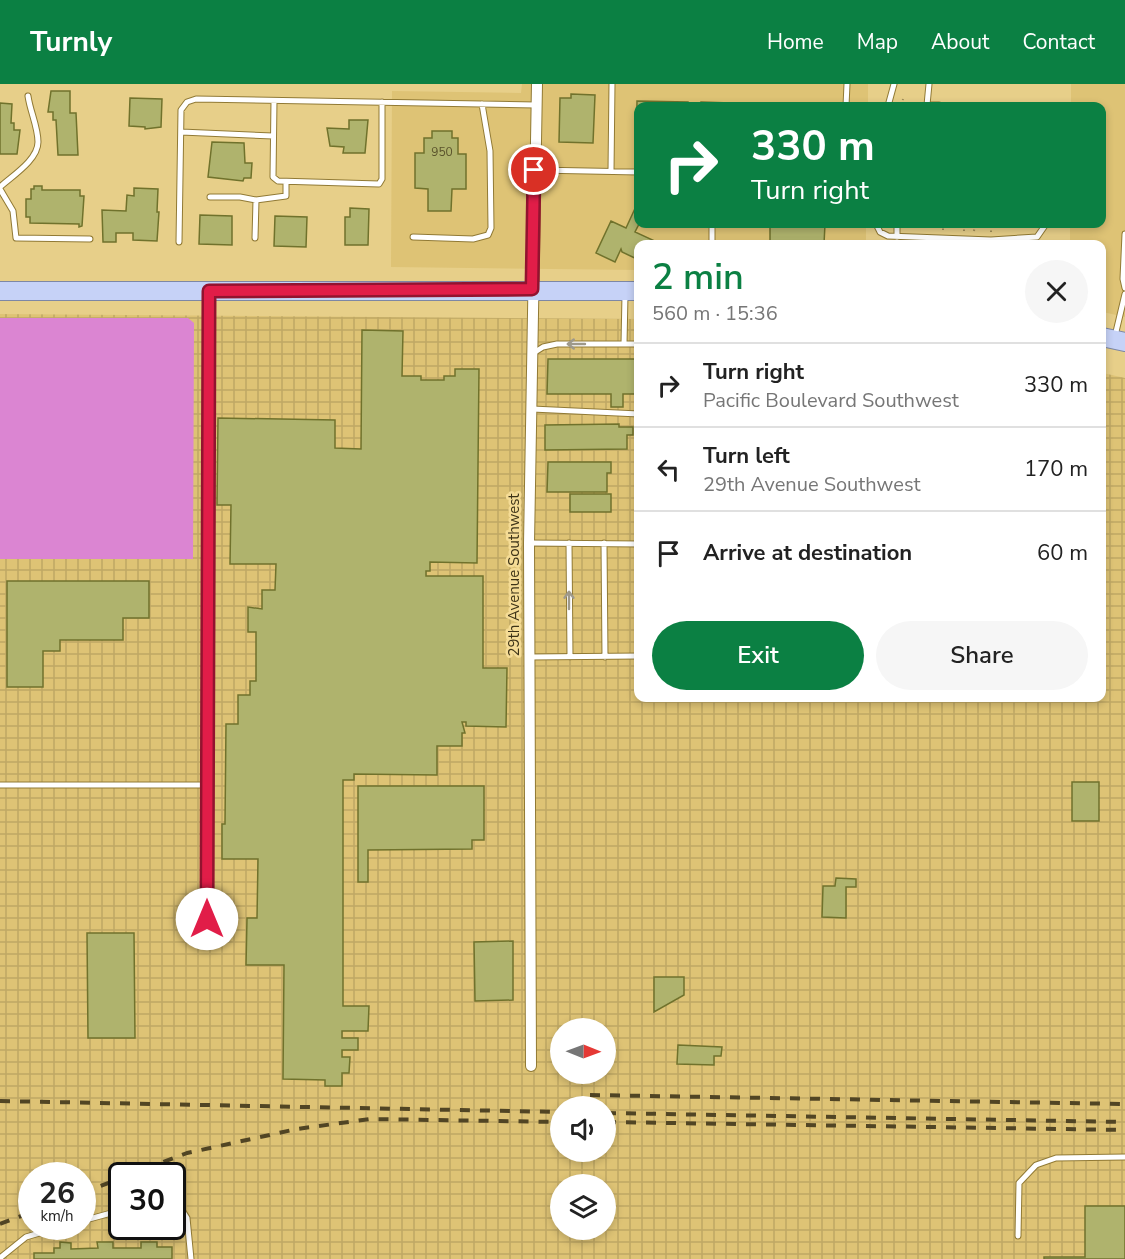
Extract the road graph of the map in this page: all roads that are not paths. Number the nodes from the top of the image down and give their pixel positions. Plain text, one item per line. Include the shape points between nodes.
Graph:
1 (537, 84) edge
2 (612, 84) edge
3 (847, 84) edge
4 (894, 84) edge
5 (929, 84) edge
6 (28, 96) dead end
7 (274, 101) junction
8 (382, 102) junction
9 (846, 102) edge
10 (889, 102) edge
11 (927, 102) edge
12 (482, 104) junction
13 (536, 105) junction
14 (181, 132) junction
15 (273, 136) junction
16 (534, 170) junction
17 (611, 171) junction
18 (634, 172) edge
19 (286, 182) junction
20 (0, 188) edge
21 (210, 196) dead end
22 (256, 200) junction
23 (878, 228) edge
24 (897, 228) edge
25 (1043, 228) edge
26 (1125, 234) edge
27 (413, 237) dead end
28 (897, 237) junction
29 (255, 238) dead end
30 (90, 239) dead end
31 (1006, 240) edge
32 (1006, 240) edge
33 (179, 242) dead end
34 (1125, 288) edge
35 (532, 289) junction
36 (0, 291) edge
37 (209, 291) junction
38 (632, 291) edge
39 (1125, 294) edge
40 (1114, 340) edge
41 (624, 344) junction
42 (634, 344) edge
43 (531, 355) junction
44 (530, 409) junction
45 (634, 414) edge
46 (529, 543) junction
47 (569, 543) junction
48 (604, 543) junction
49 (634, 544) edge
50 (634, 656) edge
51 (529, 657) junction
52 (570, 657) junction
53 (605, 657) junction
54 (0, 785) edge
55 (207, 785) junction
56 (207, 919) dead end
57 (531, 1066) dead end
58 (1125, 1157) edge
59 (186, 1216) edge
60 (1018, 1236) dead end
61 (22, 1240) edge
62 (0, 1258) edge
63 (191, 1259) edge

1 - 13 street, 29th Avenue Southwest
2 - 17 lane
3 - 9 lane
4 - 10 lane
5 - 11 lane
6 - 20 lane via 38,149
7 - 8 lane
7 - 14 lane via 196,99 181,110
7 - 15 lane
8 - 12 lane
8 - 19 lane via 379,184
12 - 13 lane
12 - 27 lane via 490,151 488,235 473,239
13 - 16 street, 29th Avenue Southwest
14 - 15 lane
14 - 33 lane
15 - 19 lane via 273,177
16 - 17 lane
16 - 35 street, 29th Avenue Southwest
17 - 18 lane
19 - 22 lane via 286,196
20 - 30 lane via 14,211 16,238
21 - 22 lane
22 - 29 lane
23 - 28 lane
24 - 28 lane
25 - 31 lane via 1037,237
26 - 34 lane
28 - 32 lane
35 - 37 main road
35 - 38 main road
35 - 43 street, 29th Avenue Southwest
36 - 37 main road
37 - 55 street
38 - 41 lane
39 - 40 lane
41 - 42 lane
41 -> 43 lane via 557,344
43 - 44 street, 29th Avenue Southwest
44 - 45 lane
44 - 46 street, 29th Avenue Southwest
46 - 47 lane
46 - 51 street, 29th Avenue Southwest
47 - 48 lane
52 -> 47 lane
48 - 49 lane
48 - 53 lane
50 - 53 lane
51 - 52 lane
51 - 57 street, 29th Avenue Southwest
52 - 53 lane
54 - 55 lane
55 - 56 street
58 - 60 lane via 1056,1158 1036,1165 1019,1183
59 - 63 lane
61 - 62 lane

